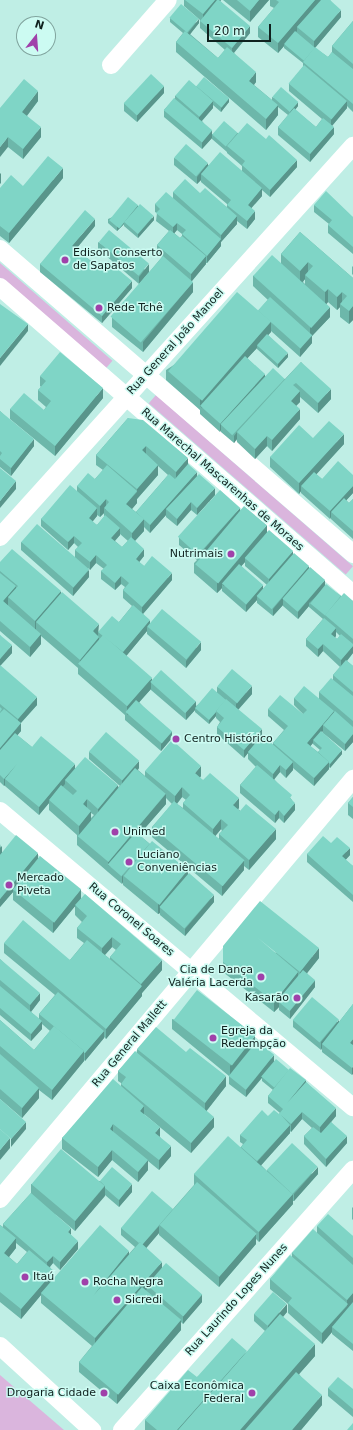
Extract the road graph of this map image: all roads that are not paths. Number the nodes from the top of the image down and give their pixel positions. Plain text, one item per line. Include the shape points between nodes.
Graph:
1 (168, 0) edge
2 (111, 65) dead end
3 (353, 146) edge
4 (0, 249) edge
5 (0, 287) edge
6 (146, 375) junction
7 (127, 397) junction
8 (0, 537) edge
9 (353, 554) edge
10 (353, 594) edge
11 (353, 779) edge
12 (0, 811) edge
13 (191, 971) junction
14 (353, 1107) edge
15 (353, 1170) edge
16 (0, 1198) edge
17 (0, 1346) edge
18 (92, 1430) edge
19 (122, 1430) edge

1 - 2 street
3 - 6 street, Rua General João Manoel
4 - 6 street
5 - 7 street, Rua Marechal Mascarenhas de Moraes
6 - 7 street, Rua General João Manoel
6 - 9 street
7 - 8 street, Rua General João Manoel
7 - 10 street, Rua Marechal Mascarenhas de Moraes
11 - 13 street, Rua General Mallett
12 - 13 street, Rua Coronel Soares
13 - 14 street, Rua Coronel Soares
13 - 16 street, Rua General Mallett
15 - 19 street, Rua Laurindo Lopes Nunes
17 - 18 street

